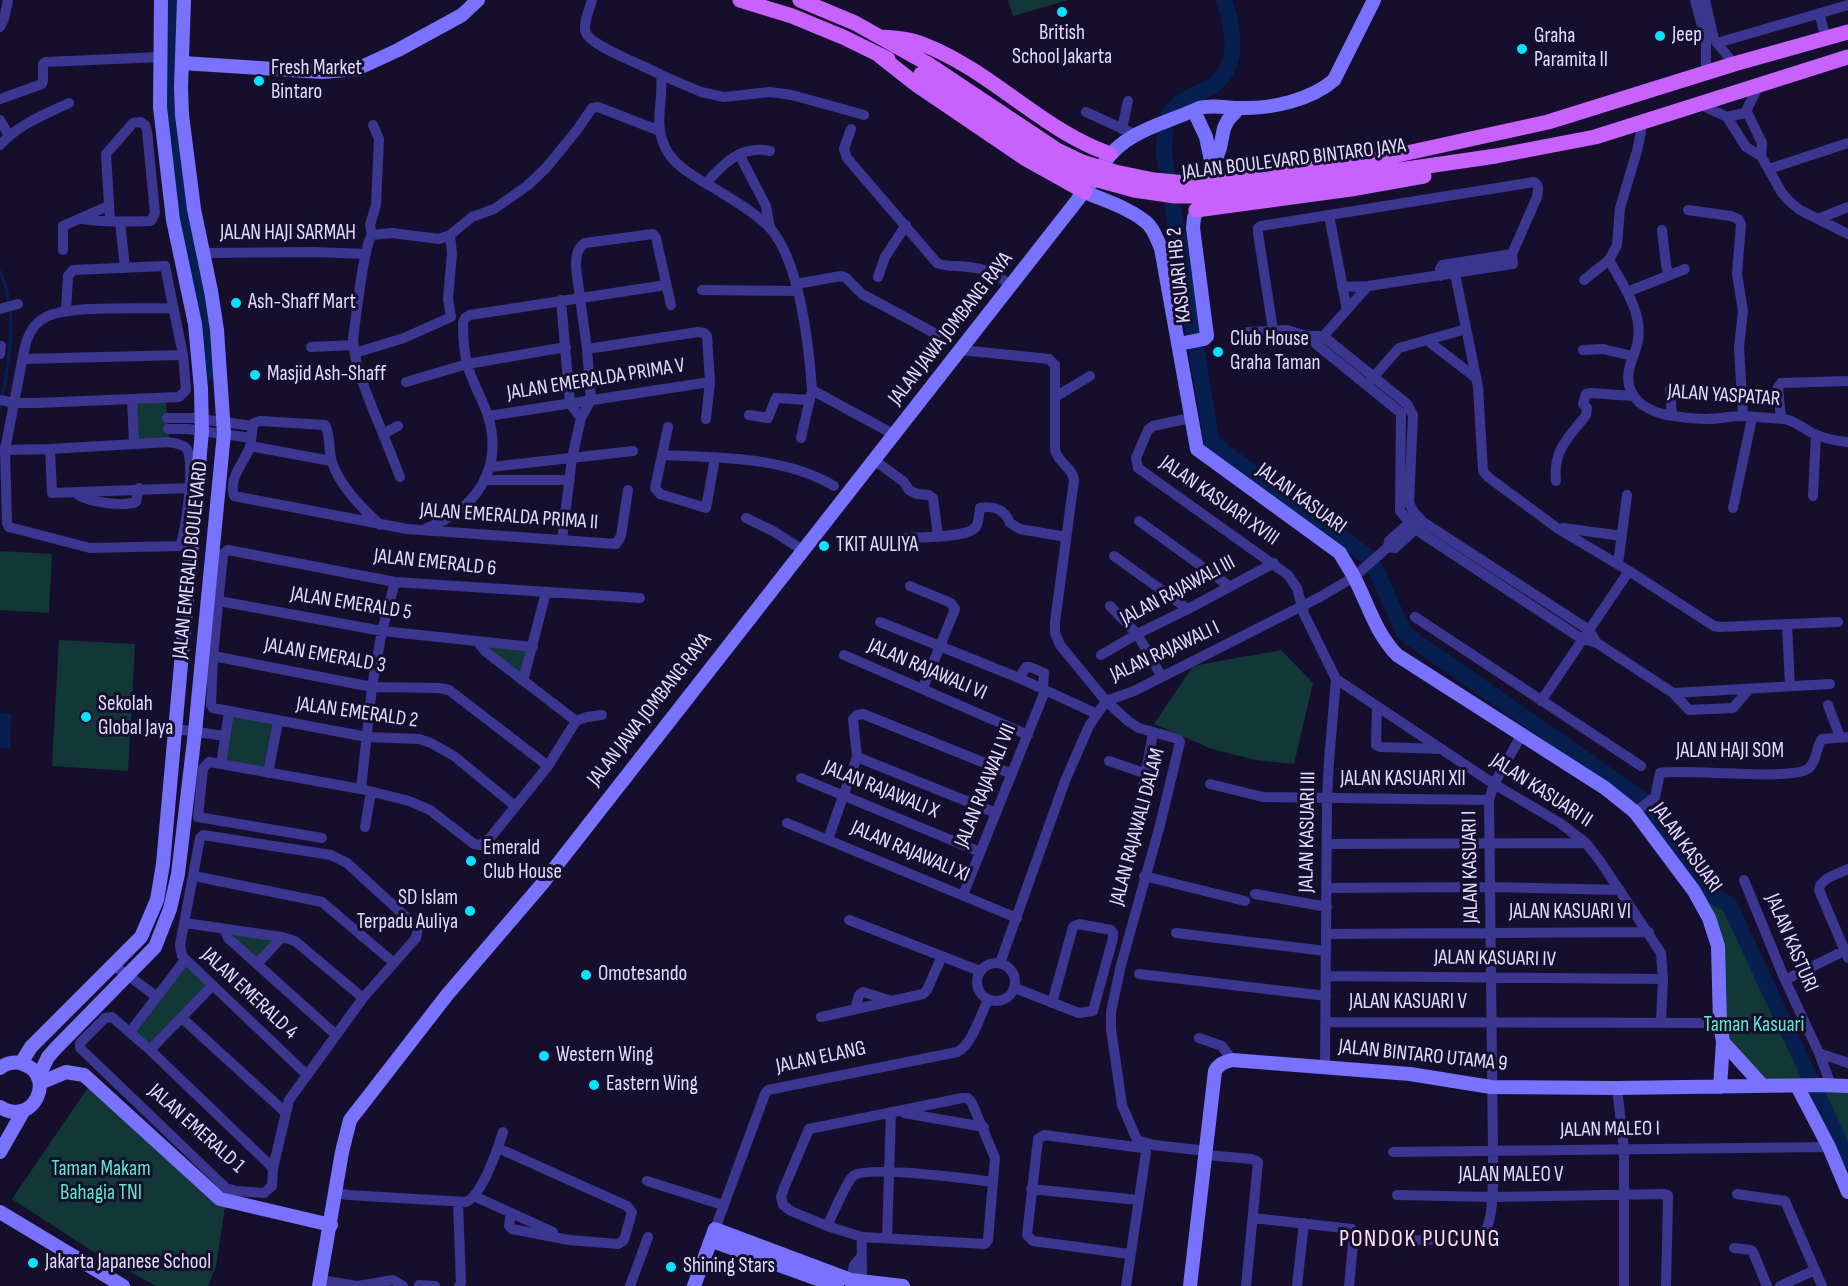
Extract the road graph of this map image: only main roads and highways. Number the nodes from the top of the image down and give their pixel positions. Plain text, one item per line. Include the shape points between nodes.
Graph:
1 (161, 0) edge
2 (184, 0) edge
3 (478, 0) edge
4 (740, 0) edge
5 (800, 0) edge
6 (1374, 0) edge
7 (1848, 32) edge
8 (881, 37) junction
9 (880, 56) junction
10 (1848, 57) edge
11 (182, 63) junction
12 (924, 69) junction
13 (1239, 108) junction
14 (1194, 111) junction
15 (1542, 124) junction
16 (1549, 147) junction
17 (1110, 154) junction
18 (1490, 157) junction
19 (1385, 165) junction
20 (1212, 167) junction
21 (1085, 192) junction
22 (1196, 210) junction
23 (1182, 344) junction
24 (1723, 1042) junction
25 (31, 1047) junction
26 (48, 1057) junction
27 (21, 1063) junction
28 (1, 1066) edge
29 (66, 1072) junction
30 (39, 1080) junction
31 (1763, 1086) junction
32 (1800, 1086) junction
33 (1848, 1086) edge
34 (1720, 1087) junction
35 (0, 1107) edge
36 (24, 1110) junction
37 (0, 1152) edge
38 (1848, 1192) edge
39 (0, 1212) edge
40 (331, 1225) junction
41 (713, 1235) junction
42 (319, 1283) edge
43 (856, 1283) edge
44 (123, 1286) edge
45 (694, 1286) edge
46 (837, 1286) edge
47 (903, 1286) edge
48 (1190, 1286) edge

1 - 25 main road, JALAN EMERALD BOULEVARD via 160,108 173,220 195,324 202,425 164,856 159,892 141,937
2 - 11 main road, JALAN EMERALD BOULEVARD
3 - 11 main road via 462,15 357,69 322,72
4 - 9 main road, JALAN BOULEVARD BINTARO JAYA via 802,20
5 - 8 main road, JALAN BOULEVARD BINTARO JAYA
6 - 13 main road, JALAN JAWA JOMBANG RAYA via 1334,80 1299,98
7 - 15 main road, JALAN BOULEVARD BINTARO JAYA
8 - 12 main road, JALAN BOULEVARD BINTARO JAYA
8 - 17 main road via 921,44 944,54 1086,146
9 - 12 main road, JALAN BOULEVARD BINTARO JAYA
9 - 21 main road via 917,86 1026,159
10 - 16 main road, JALAN BOULEVARD BINTARO JAYA via 1595,137
11 - 26 main road, JALAN EMERALD BOULEVARD via 183,116 194,209 217,330 224,427 178,874 157,943
12 - 19 main road, JALAN BOULEVARD BINTARO JAYA, bridge via 1040,154 1083,176 1134,190 1200,196
13 - 14 main road, JALAN JAWA JOMBANG RAYA via 1210,105
13 - 20 main road, KASUARI HB 2 via 1224,128
14 - 17 main road, JALAN JAWA JOMBANG RAYA via 1128,131
14 - 20 main road via 1206,137
15 - 16 main road via 1536,129 1536,140
15 - 19 main road, JALAN BOULEVARD BINTARO JAYA
16 - 18 main road, JALAN BOULEVARD BINTARO JAYA
17 - 21 main road, JALAN JAWA JOMBANG RAYA
18 - 19 main road, JALAN BOULEVARD BINTARO JAYA
18 - 22 main road via 1428,176
20 - 22 main road, KASUARI HB 2
21 - 23 main road, KASUARI HB 2 via 1136,216 1154,232
21 - 40 main road, JALAN JAWA JOMBANG RAYA via 895,435 874,460 840,489 804,551 350,1120
22 - 23 main road, KASUARI HB 2 via 1193,228 1207,334 1204,339
23 - 24 main road, JALAN KASUARI via 1197,449 1340,552 1385,643 1397,655 1605,788 1643,807 1709,918 1718,946
24 - 31 main road
24 - 34 main road
25 - 26 main road via 40,1056
25 - 27 main road, JALAN EMERALD BOULEVARD
26 - 29 main road via 53,1066
26 - 30 main road, JALAN EMERALD BOULEVARD
27 - 28 main road
27 - 30 main road
29 - 30 main road
29 - 40 main road via 84,1075 220,1199
30 - 36 main road, JALAN EMERALD BOULEVARD via 36,1100
31 - 32 main road, JALAN BINTARO UTAMA 9
31 - 34 main road, JALAN BINTARO UTAMA 9
32 - 33 main road, JALAN BINTARO UTAMA 9
32 - 38 main road
34 - 48 main road, JALAN BINTARO UTAMA 9 via 1491,1087 1410,1074 1232,1060 1215,1071
35 - 36 main road via 14,1112
36 - 37 main road, JALAN EMERALD BOULEVARD
39 - 44 main road
40 - 42 main road, JALAN JAWA JOMBANG RAYA
41 - 43 main road
41 - 45 main road, JALAN ELANG
41 - 46 main road
43 - 47 main road

